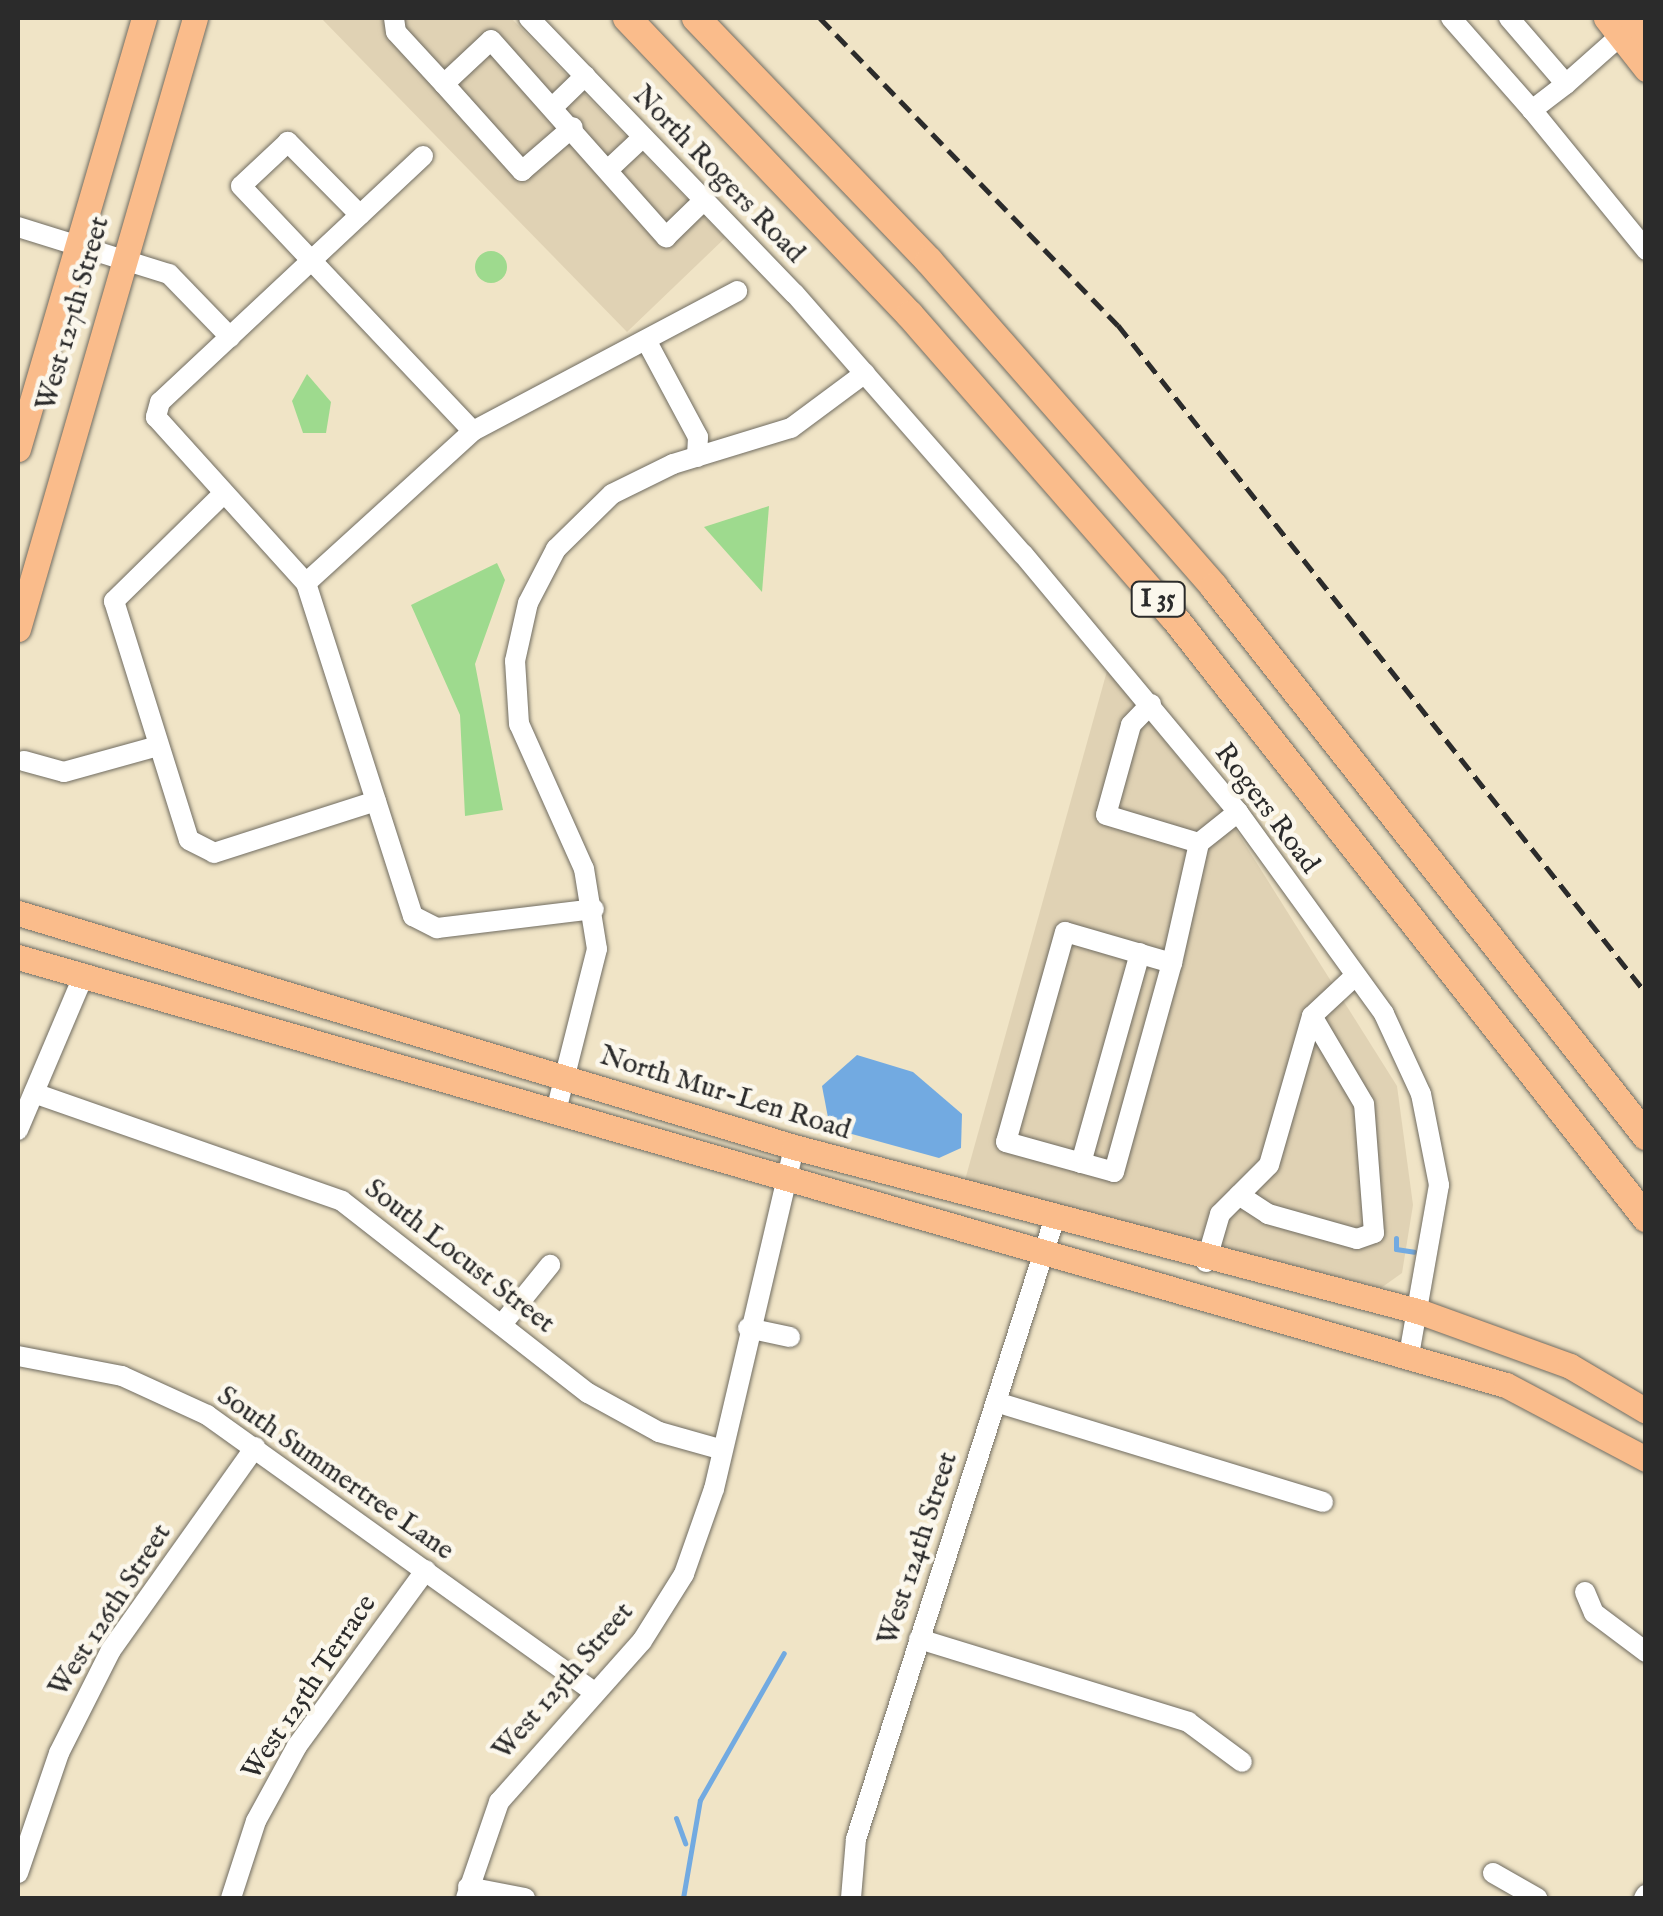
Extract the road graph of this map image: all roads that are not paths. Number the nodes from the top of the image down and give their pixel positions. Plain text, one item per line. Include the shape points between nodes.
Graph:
1 (144, 18) edge
2 (194, 18) edge
3 (394, 18) edge
4 (529, 18) edge
5 (628, 18) edge
6 (696, 18) edge
7 (1451, 18) edge
8 (1509, 18) edge
9 (1628, 26) edge
10 (1646, 69) edge
11 (585, 76) junction
12 (444, 84) junction
13 (1566, 84) junction
14 (553, 106) junction
15 (1532, 110) junction
16 (572, 127) junction
17 (643, 136) junction
18 (422, 156) dead end
19 (610, 168) junction
20 (704, 200) junction
21 (360, 215) junction
22 (18, 226) edge
23 (75, 244) junction
24 (1646, 250) edge
25 (121, 254) junction
26 (311, 260) junction
27 (737, 292) dead end
28 (230, 337) junction
29 (646, 340) junction
30 (865, 373) junction
31 (472, 431) junction
32 (18, 449) edge
33 (698, 456) junction
34 (223, 494) junction
35 (306, 583) junction
36 (18, 628) edge
37 (1151, 704) junction
38 (158, 746) junction
39 (24, 761) dead end
40 (376, 801) junction
41 (1238, 812) junction
42 (1199, 843) junction
43 (594, 909) junction
44 (18, 913) edge
45 (1140, 954) junction
46 (18, 957) edge
47 (1172, 962) junction
48 (83, 977) junction
49 (1354, 977) junction
50 (1312, 1016) junction
51 (566, 1078) junction
52 (34, 1094) junction
53 (556, 1110) junction
54 (18, 1130) edge
55 (1646, 1136) edge
56 (794, 1147) junction
57 (1081, 1163) junction
58 (784, 1179) junction
59 (1239, 1195) junction
60 (1646, 1218) edge
61 (1054, 1220) junction
62 (1044, 1252) junction
63 (1206, 1262) junction
64 (550, 1265) dead end
65 (1421, 1312) junction
66 (503, 1323) junction
67 (748, 1328) junction
68 (790, 1337) dead end
69 (18, 1356) edge
70 (1409, 1356) junction
71 (996, 1402) junction
72 (1646, 1412) edge
73 (254, 1448) junction
74 (723, 1450) junction
75 (1646, 1459) edge
76 (1323, 1502) dead end
77 (426, 1570) junction
78 (1585, 1592) dead end
79 (919, 1639) junction
80 (1646, 1652) edge
81 (595, 1693) junction
82 (1242, 1762) dead end
83 (18, 1873) edge
84 (1493, 1874) dead end
85 (467, 1893) edge
86 (231, 1898) edge
87 (525, 1898) edge
88 (851, 1898) edge
89 (1537, 1898) edge

1 - 23 main road, West 127th Street
2 - 25 main road, West 127th Street
3 - 12 street via 396,32
4 - 11 street, North Rogers Road
5 - 60 highway, I 35 via 910,315 1161,602
6 - 55 highway, I 35 via 941,275 1214,587
7 - 15 street
8 - 13 street
9 - 10 main road
9 - 13 street
11 - 14 street
11 - 17 street, North Rogers Road
12 - 14 street via 491,40
12 - 16 street via 522,171
13 - 15 street
14 - 16 street
15 - 24 street
16 - 19 street
17 - 19 street
17 - 20 street, North Rogers Road
18 - 21 street
19 - 20 street via 666,237
20 - 30 street, North Rogers Road
21 - 26 street
21 - 26 street via 288,142 241,186
22 - 23 street
23 - 25 street
23 - 32 main road, West 127th Street
25 - 28 street via 169,274
25 - 36 main road, West 127th Street
26 - 28 street
26 - 31 street
27 - 29 street
28 - 34 street via 156,410
29 - 31 street
29 - 33 street via 698,437
30 - 33 street via 791,428
30 - 37 street, Rogers Road
31 - 35 street
33 - 43 street via 628,484 592,510 544,569 521,626 514,686 522,737
34 - 35 street
34 - 38 street via 114,601
35 - 40 street
37 - 41 street, Rogers Road
37 - 42 street via 1132,725 1106,815
38 - 39 street via 64,772
38 - 40 street via 190,840 203,852
40 - 43 street via 424,926
41 - 42 street
41 - 49 street, Rogers Road
42 - 47 street
43 - 51 street via 595,973
44 - 51 main road, North Mur-Len Road
45 - 47 street
45 - 57 street
45 - 57 street via 1065,932 1006,1142
46 - 48 main road
47 - 57 street via 1114,1172
48 - 52 street
48 - 53 main road
49 - 50 street
49 - 65 street, Rogers Road via 1398,1037 1432,1134 1437,1216
50 - 59 street via 1269,1165
50 - 59 street via 1364,1104 1374,1233 1357,1239 1256,1210
51 - 53 street
51 - 56 main road, North Mur-Len Road
52 - 54 street
52 - 66 street, South Locust Street via 306,1184 387,1232
53 - 58 main road
56 - 58 street, West 125th Street
56 - 61 main road, North Mur-Len Road
58 - 62 main road
58 - 67 street, West 125th Street
59 - 63 street via 1220,1214
61 - 62 street, West 124th Street
61 - 63 main road, North Mur-Len Road
62 - 70 main road
62 - 71 street, West 124th Street
63 - 65 main road, North Mur-Len Road
64 - 66 street
65 - 70 street, Rogers Road
65 - 72 main road, North Mur-Len Road via 1570,1366
66 - 74 street, South Locust Street via 612,1408
67 - 68 street
67 - 74 street, West 125th Street
69 - 73 street, South Summertree Lane via 155,1388
70 - 75 main road via 1551,1403
71 - 76 street
71 - 79 street, West 124th Street
73 - 77 street, South Summertree Lane
73 - 83 street, West 126th Street via 94,1683
74 - 81 street, West 125th Street via 678,1585
77 - 81 street, South Summertree Lane
77 - 86 street, West 125th Terrace via 297,1746 256,1821
78 - 80 street via 1594,1612
79 - 82 street via 1188,1722
79 - 88 street, West 124th Street via 856,1839
81 - 85 street, West 125th Street via 499,1802
84 - 89 street
85 - 87 street

